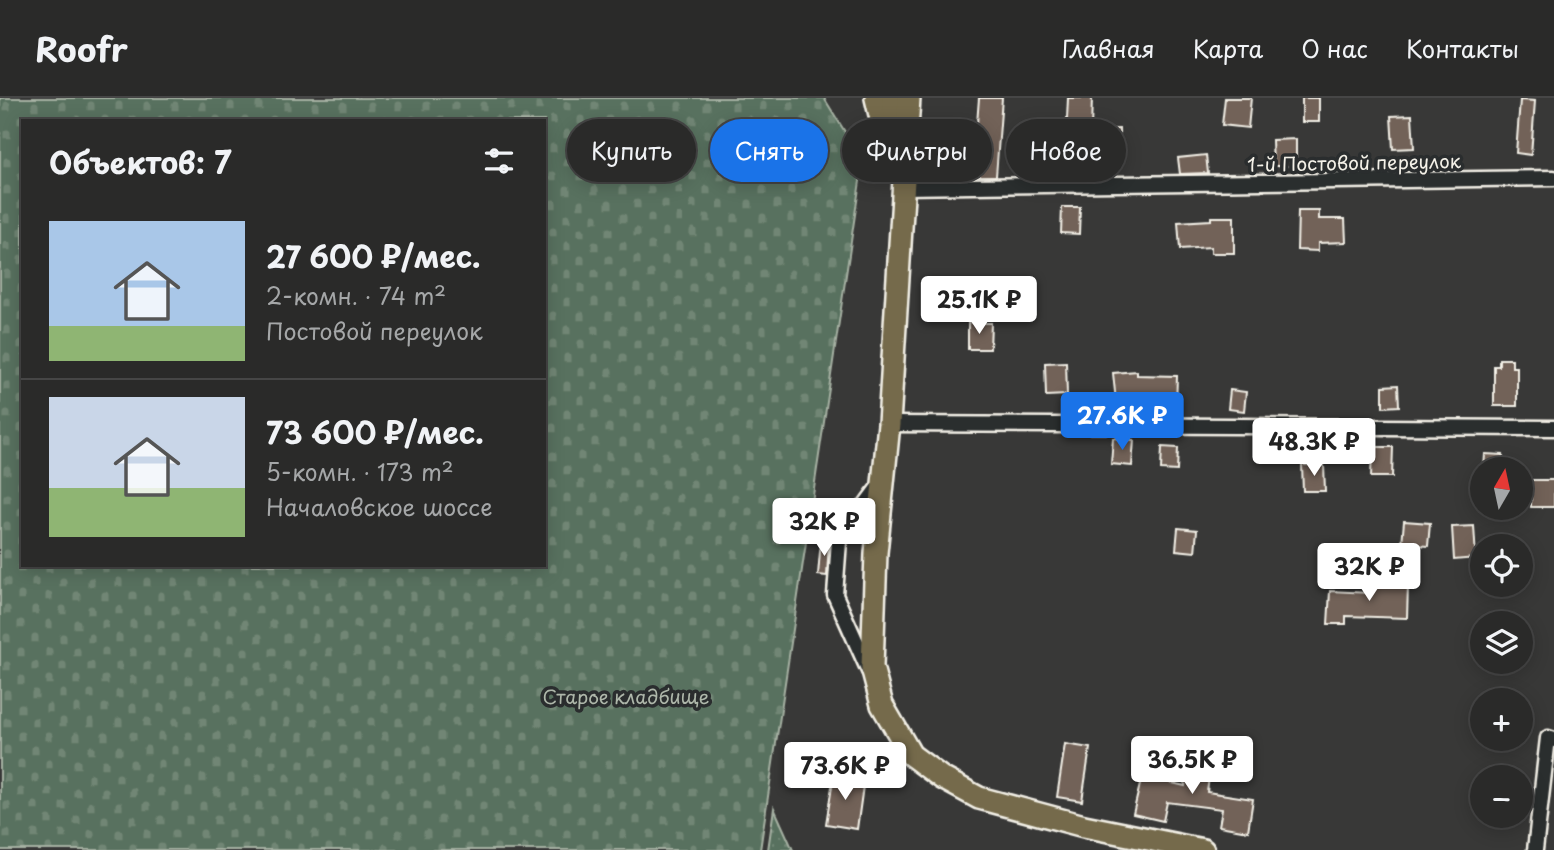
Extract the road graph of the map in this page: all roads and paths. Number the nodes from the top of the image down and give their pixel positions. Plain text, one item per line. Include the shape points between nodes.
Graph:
1 (876, 98) edge
2 (893, 98) edge
3 (909, 98) edge
4 (881, 119) edge
5 (896, 119) edge
6 (907, 119) edge
7 (1554, 178) edge
8 (992, 179) edge
9 (903, 182) edge
10 (889, 424) junction
11 (1554, 428) edge
12 (884, 481) junction
13 (877, 689) junction
14 (1554, 740) edge
15 (1203, 850) edge
16 (1535, 850) edge

1 - 4 main road
2 - 5 main road
3 - 6 main road
7 - 8 street, 1-й Постовой переулок
9 - 10 main road
10 - 11 street
10 - 12 main road
12 - 13 main road via 872,654
12 - 13 street via 839,541 835,595
13 - 15 main road via 892,726 911,755 979,798 1084,826
14 - 16 street via 1548,738

